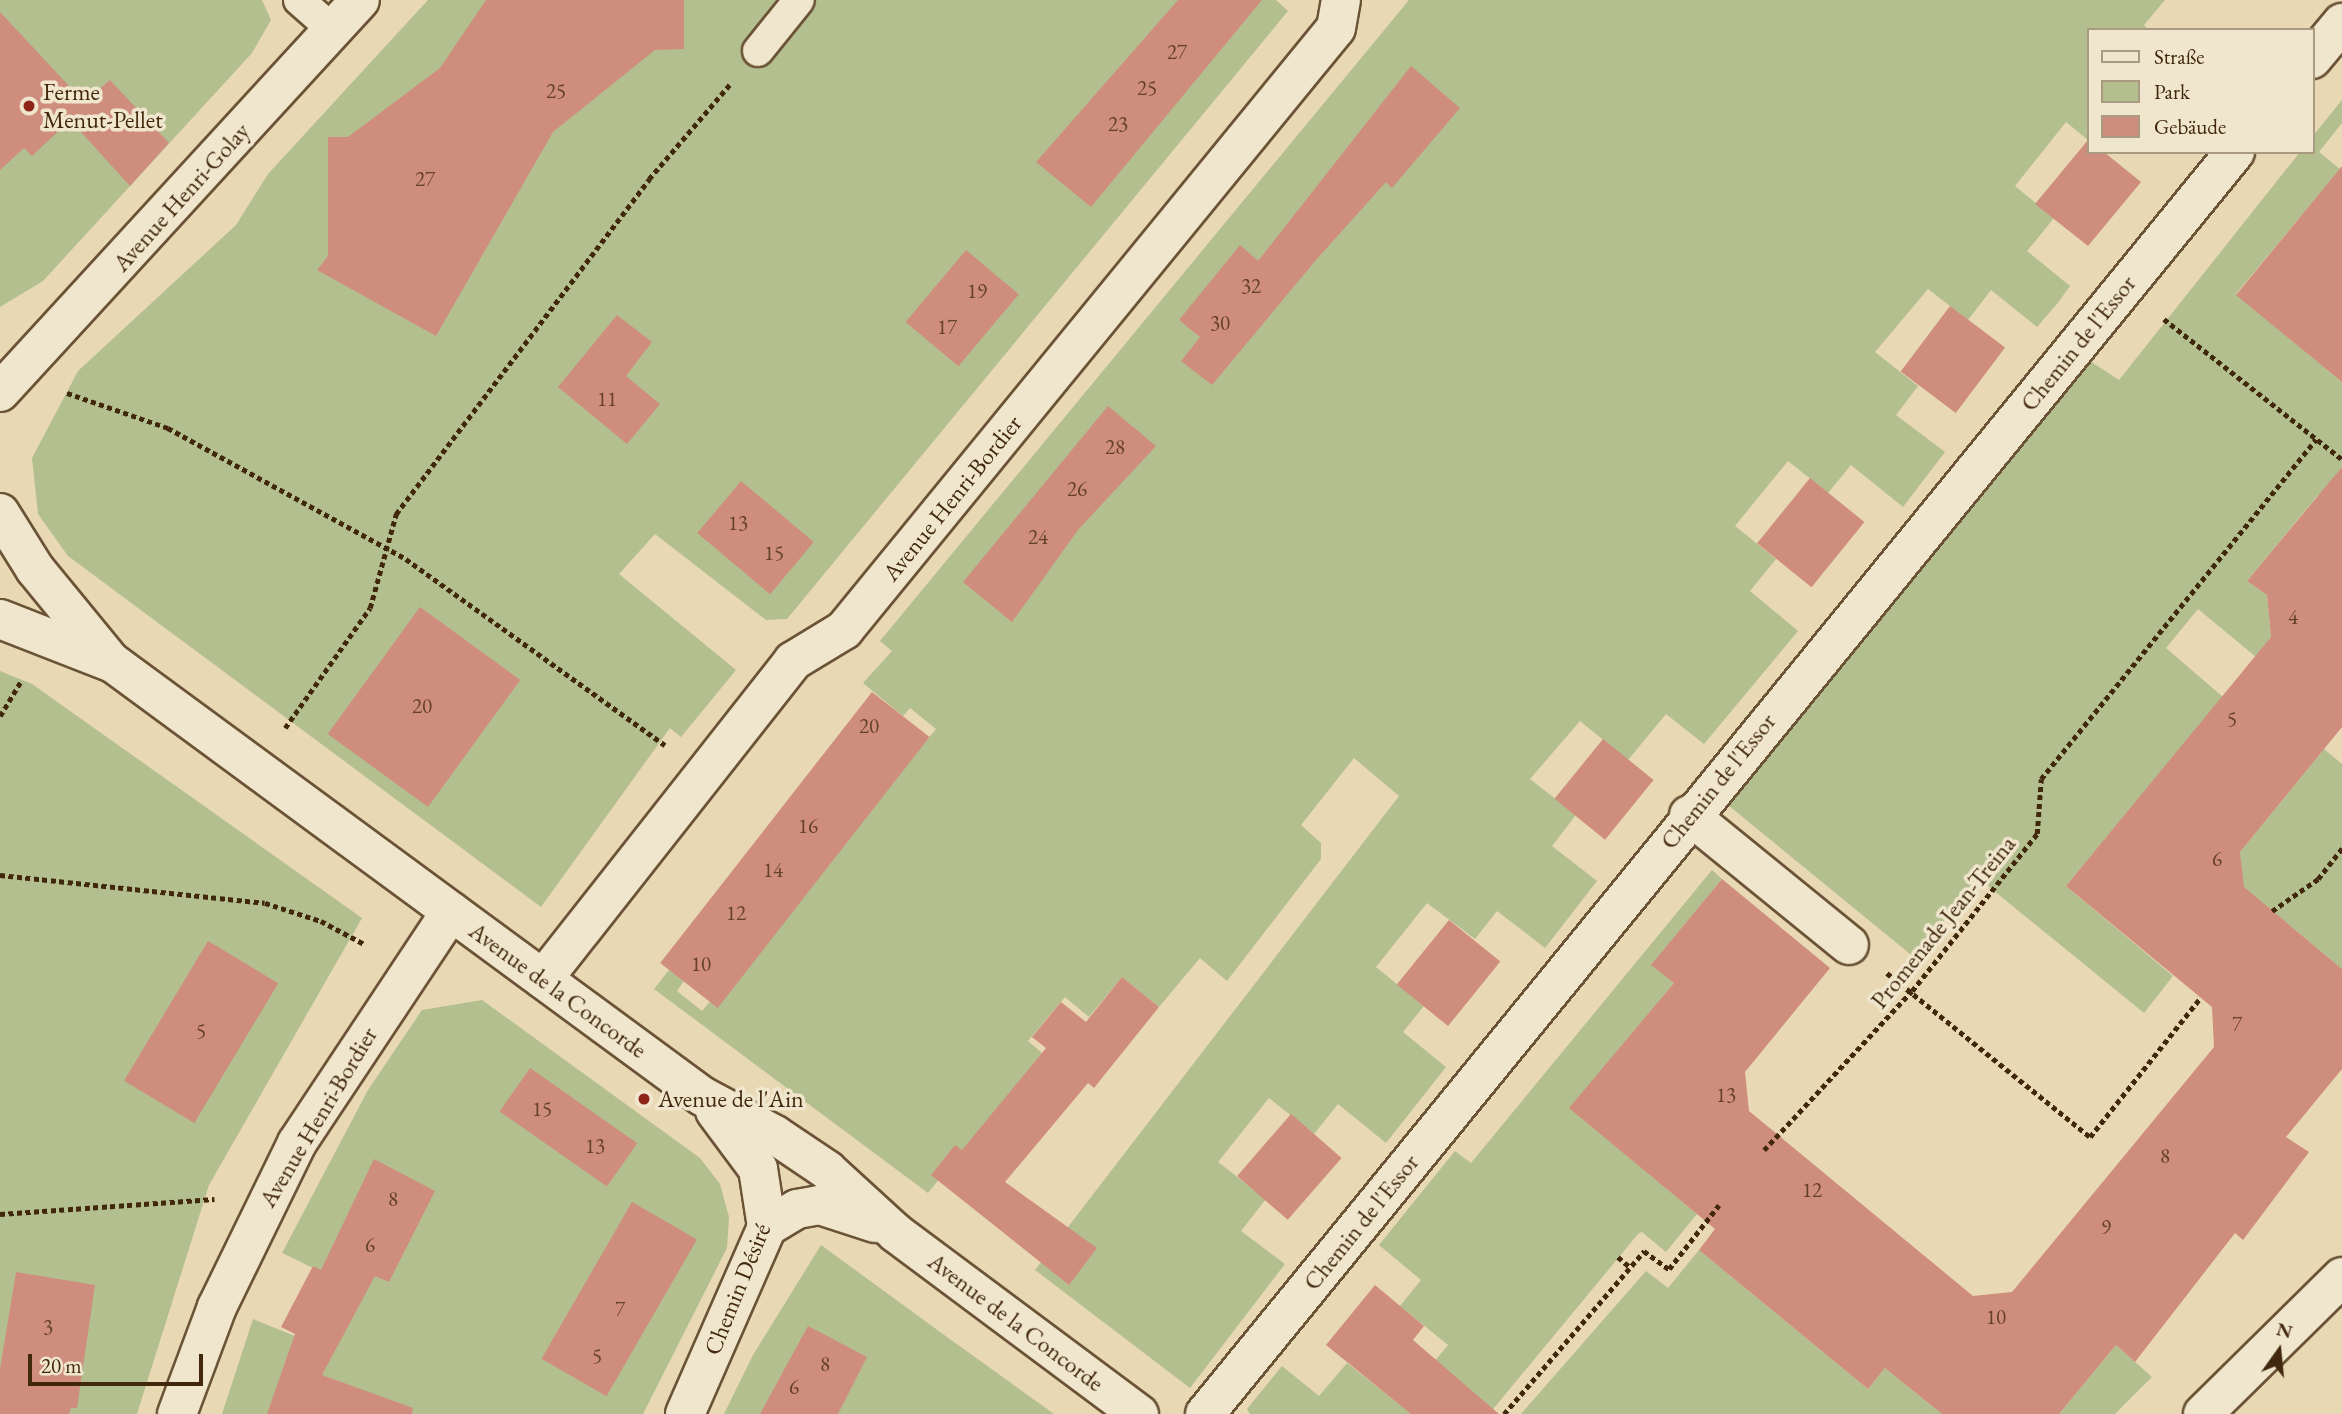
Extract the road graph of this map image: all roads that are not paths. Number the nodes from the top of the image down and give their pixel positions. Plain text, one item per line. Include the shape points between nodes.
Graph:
1 (299, 0) edge
2 (360, 0) edge
3 (799, 0) edge
4 (1341, 0) edge
5 (2342, 23) edge
6 (333, 30) junction
7 (758, 51) road end
8 (2314, 57) edge
9 (2233, 154) edge
10 (0, 392) edge
11 (0, 513) edge
12 (0, 619) edge
13 (113, 663) junction
14 (1689, 815) junction
15 (451, 911) junction
16 (1849, 945) road end
17 (543, 979) junction
18 (702, 1096) junction
19 (767, 1227) junction
20 (896, 1233) junction
21 (2342, 1277) edge
22 (177, 1414) edge
23 (685, 1414) edge
24 (1139, 1414) edge
25 (1205, 1414) edge
26 (2203, 1414) edge

1 - 6 lane
2 - 6 street, Avenue Henri-Golay
3 - 7 lane
4 - 17 street, Avenue Henri-Bordier via 1336,28 844,630 793,661
5 - 8 street
6 - 10 street, Avenue Henri-Golay
9 - 14 street, Chemin de l'Essor
11 - 13 street, Avenue de la Concorde via 35,569
12 - 13 street, Avenue de la Concorde
13 - 15 street, Avenue de la Concorde
14 - 16 street
14 - 25 street, Chemin de l'Essor
15 - 17 street, Avenue de la Concorde
15 - 22 street, Avenue Henri-Bordier via 297,1143 217,1307
17 - 18 street, Avenue de la Concorde
18 - 19 street, Chemin Désiré via 758,1169
18 - 20 street, Avenue de la Concorde via 775,1135 827,1170
19 - 20 street via 797,1209 820,1205 848,1210
19 - 23 street, Chemin Désiré
20 - 24 street, Avenue de la Concorde
21 - 26 street

